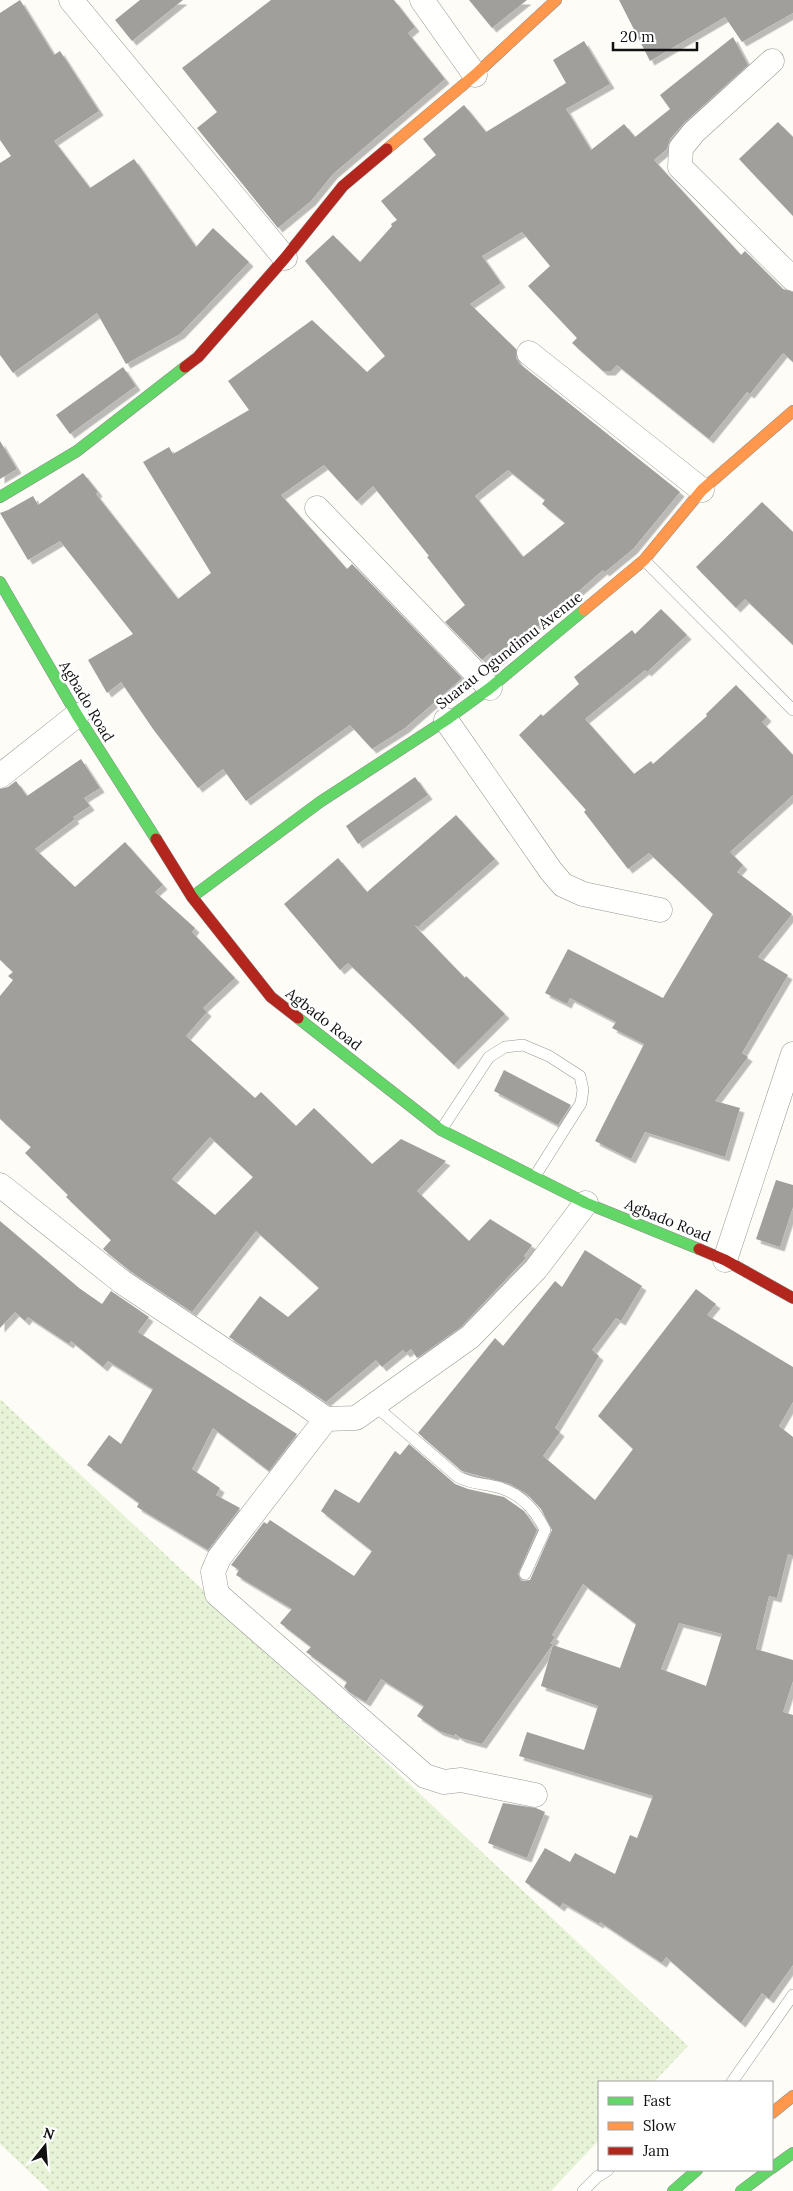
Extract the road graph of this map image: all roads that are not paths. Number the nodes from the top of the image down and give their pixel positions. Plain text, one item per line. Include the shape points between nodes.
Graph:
1 (71, 0) edge
2 (422, 0) edge
3 (556, 0) edge
4 (772, 61) dead end
5 (475, 75) junction
6 (284, 258) junction
7 (793, 279) edge
8 (529, 353) dead end
9 (793, 411) edge
10 (702, 490) junction
11 (0, 497) edge
12 (317, 508) dead end
13 (644, 560) junction
14 (0, 582) edge
15 (490, 688) junction
16 (793, 710) edge
17 (76, 716) junction
18 (446, 720) junction
19 (0, 776) edge
20 (192, 897) junction
21 (660, 910) dead end
22 (793, 1054) edge
23 (442, 1130) junction
24 (535, 1176) junction
25 (0, 1185) edge
26 (586, 1203) junction
27 (725, 1260) junction
28 (793, 1298) edge
29 (373, 1404) junction
30 (326, 1420) junction
31 (525, 1574) dead end
32 (535, 1795) dead end
33 (793, 1995) edge
34 (733, 2081) edge
35 (793, 2096) edge
36 (773, 2112) edge
37 (793, 2153) edge
38 (773, 2167) edge
39 (606, 2171) edge
40 (696, 2171) edge
41 (767, 2171) edge
42 (583, 2191) edge
43 (673, 2191) edge
44 (741, 2191) edge

1 - 6 street
2 - 5 street
3 - 5 street
4 - 7 street via 694,132 681,148 680,167
5 - 6 street via 343,186
6 - 11 street via 198,357 77,451
8 - 10 street
9 - 10 street, Suarau Ogundimu Avenue
10 - 13 street, Suarau Ogundimu Avenue
12 - 15 street
13 - 15 street, Suarau Ogundimu Avenue
13 - 16 lane
14 - 17 street, Agbado Road
15 - 18 street, Suarau Ogundimu Avenue
17 - 19 street
17 - 20 street, Agbado Road
18 - 20 street, Suarau Ogundimu Avenue via 320,802
18 - 21 street via 563,885 584,894
20 - 23 street, Agbado Road via 271,997
22 - 27 street
23 - 24 street, Agbado Road
23 - 24 lane via 489,1057 505,1047 523,1045 549,1056 580,1076 583,1090 581,1103
24 - 26 street, Agbado Road
25 - 30 street via 122,1282
26 - 27 street, Agbado Road
26 - 29 street via 536,1269 470,1337
27 - 28 street, Agbado Road
29 - 30 street via 356,1418
29 - 31 lane via 458,1477 472,1484 504,1488 538,1515 545,1530
30 - 32 street via 218,1558 213,1572 217,1594 425,1776 444,1782 461,1780
33 - 34 lane
35 - 36 street
37 - 38 street
39 - 42 lane
40 - 43 street
41 - 44 street

